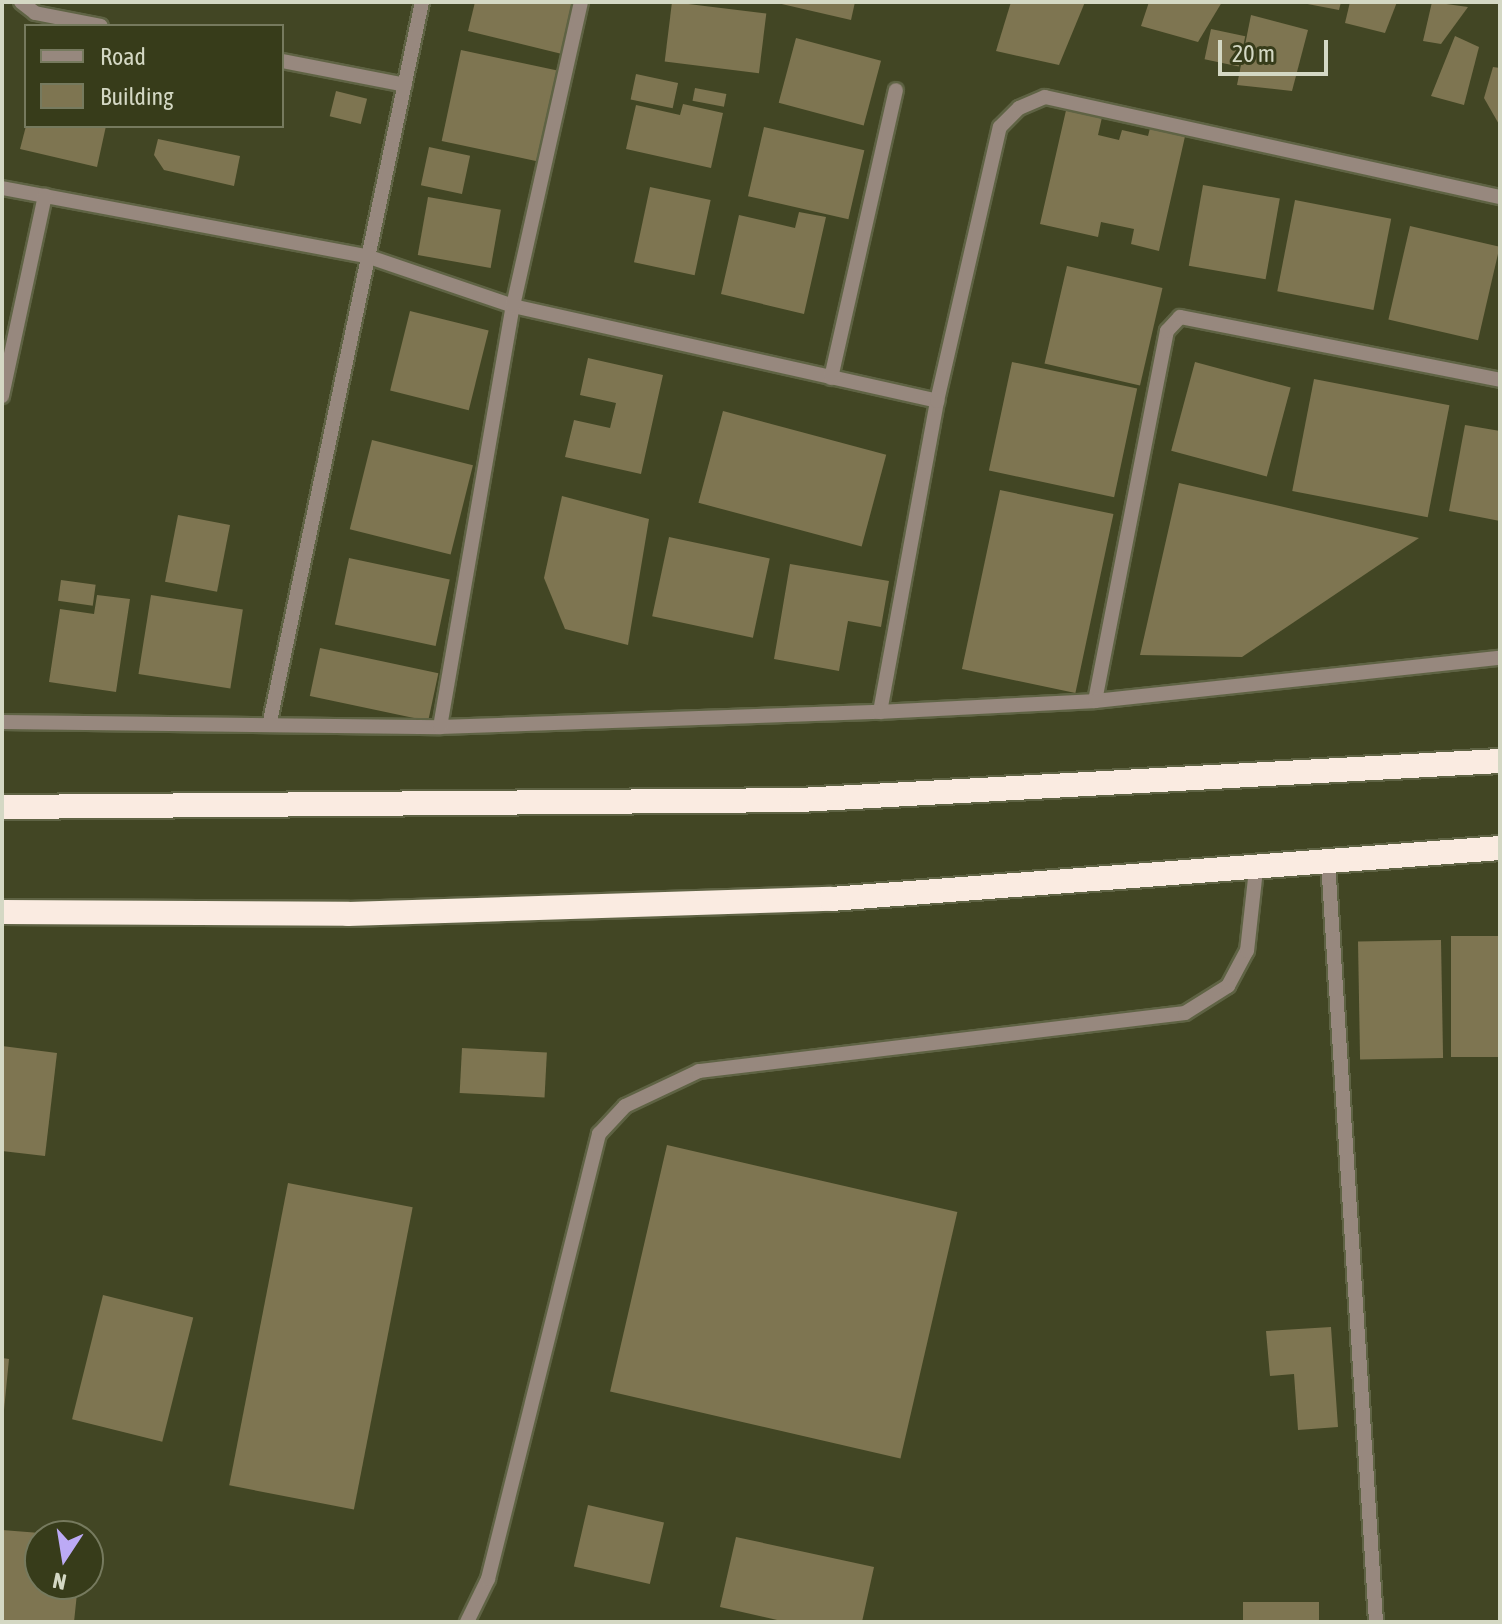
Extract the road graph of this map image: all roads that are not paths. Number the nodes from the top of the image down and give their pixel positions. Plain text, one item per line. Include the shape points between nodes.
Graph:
1 (21, 2) edge
2 (422, 2) edge
3 (581, 2) edge
4 (91, 24) edge
5 (284, 61) edge
6 (405, 85) junction
7 (896, 90) dead end
8 (2, 188) edge
9 (45, 196) junction
10 (1500, 197) edge
11 (369, 257) junction
12 (513, 306) junction
13 (8, 339) edge
14 (831, 378) junction
15 (1500, 380) edge
16 (2, 396) edge
17 (937, 401) junction
18 (1500, 658) edge
19 (1095, 701) junction
20 (880, 712) junction
21 (270, 721) junction
22 (2, 722) edge
23 (440, 727) junction
24 (1500, 761) edge
25 (2, 807) edge
26 (1500, 848) edge
27 (1328, 861) junction
28 (1256, 870) junction
29 (2, 912) edge
30 (467, 1622) edge
31 (1376, 1622) edge

1 - 4 street via 35,13
2 - 6 street
3 - 12 street
5 - 6 street
6 - 11 street
7 - 14 street
8 - 9 street
9 - 11 street
9 - 13 street
10 - 17 street via 1045,97 1000,127
11 - 12 street
11 - 21 street
12 - 14 street
12 - 23 street
13 - 16 street
14 - 17 street
15 - 19 street via 1180,317 1167,331
17 - 20 street
18 - 19 street
19 - 20 street
20 - 23 street
21 - 22 street
21 - 23 street
24 - 25 highway via 800,800
26 - 27 highway
27 - 28 highway
27 - 31 street
28 - 29 highway via 831,899 348,914
28 - 30 street via 1247,951 1228,986 1185,1013 699,1071 625,1106 599,1134 488,1579

